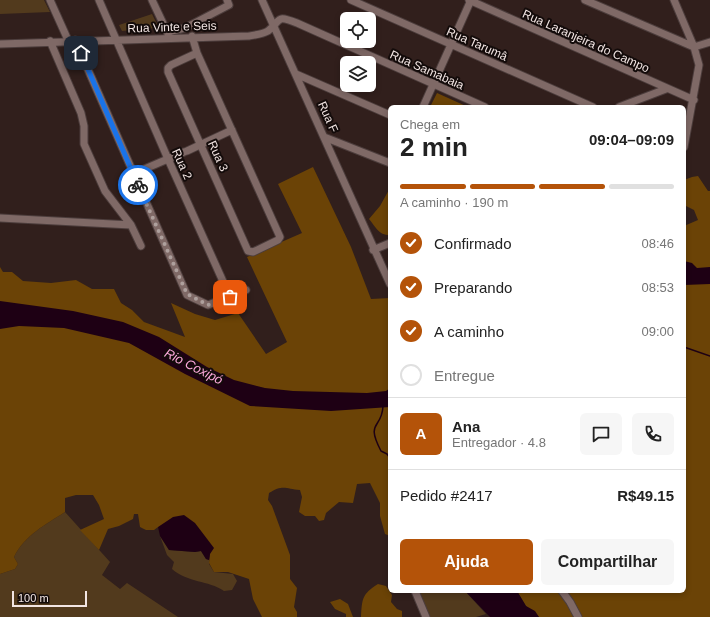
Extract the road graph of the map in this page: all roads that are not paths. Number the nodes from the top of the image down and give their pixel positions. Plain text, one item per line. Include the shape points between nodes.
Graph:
1 (50, 0) edge
2 (99, 0) edge
3 (152, 0) edge
4 (262, 0) edge
5 (351, 0) edge
6 (470, 0) edge
7 (585, 0) edge
8 (674, 0) edge
9 (228, 2) edge
10 (273, 24) junction
11 (168, 35) junction
12 (192, 36) junction
13 (117, 38) junction
14 (72, 40) junction
15 (50, 41) junction
16 (710, 42) edge
17 (0, 44) edge
18 (451, 45) junction
19 (694, 47) junction
20 (197, 53) junction
21 (296, 74) junction
22 (433, 85) junction
23 (666, 89) junction
24 (694, 100) junction
25 (424, 105) edge
26 (480, 105) edge
27 (588, 105) edge
28 (626, 105) edge
29 (388, 114) edge
30 (232, 130) junction
31 (324, 136) junction
32 (686, 138) edge
33 (201, 144) junction
34 (168, 159) junction
35 (388, 162) edge
36 (133, 174) junction
37 (0, 218) edge
38 (131, 225) junction
39 (388, 244) edge
40 (141, 246) dead end
41 (373, 250) junction
42 (388, 280) edge
43 (246, 290) dead end
44 (230, 297) junction
45 (416, 593) edge
46 (563, 593) edge
47 (426, 617) edge
48 (578, 617) edge

1 - 14 street
2 - 13 street, Rua 2
3 - 11 street
4 - 10 street, Rua F
5 - 18 street, Rua Tarumâ
6 - 18 street
6 - 23 street, Rua Laranjeira do Campo
7 - 19 street
8 - 19 street
9 - 11 street via 185,28
10 - 12 street, Rua Vinte e Seis via 268,31 256,35
10 - 21 street, Rua F
10 - 22 street, Rua Samabaia via 281,19 290,20
11 - 12 street, Rua Vinte e Seis
11 - 13 street, Rua Vinte e Seis
12 - 20 street
13 - 14 street, Rua Vinte e Seis
13 - 34 street, Rua 2
14 - 15 street, Rua Vinte e Seis
14 - 36 street
15 - 17 street, Rua Vinte e Seis
15 - 38 street via 81,113 84,144 105,191
16 - 19 street
18 - 22 street
18 - 27 street, Rua Tarumâ
19 - 24 street via 699,65
20 - 30 street
20 - 33 street, Rua 3 via 171,65 168,70
21 - 29 street
21 - 31 street, Rua F
22 - 25 street
22 - 26 street, Rua Samabaia
23 - 24 street, Rua Laranjeira do Campo
23 - 28 street
24 - 32 street
30 - 33 street
30 - 33 street, Rua 3 via 279,239 253,252 248,251
31 - 35 street
31 - 41 street, Rua F
33 - 34 street
34 - 36 street
34 - 44 street, Rua 2
36 - 44 street via 187,294 208,305
37 - 38 street
38 - 40 street
39 - 41 street
41 - 42 street, Rua F
43 - 44 street
45 - 47 street
46 - 48 street

